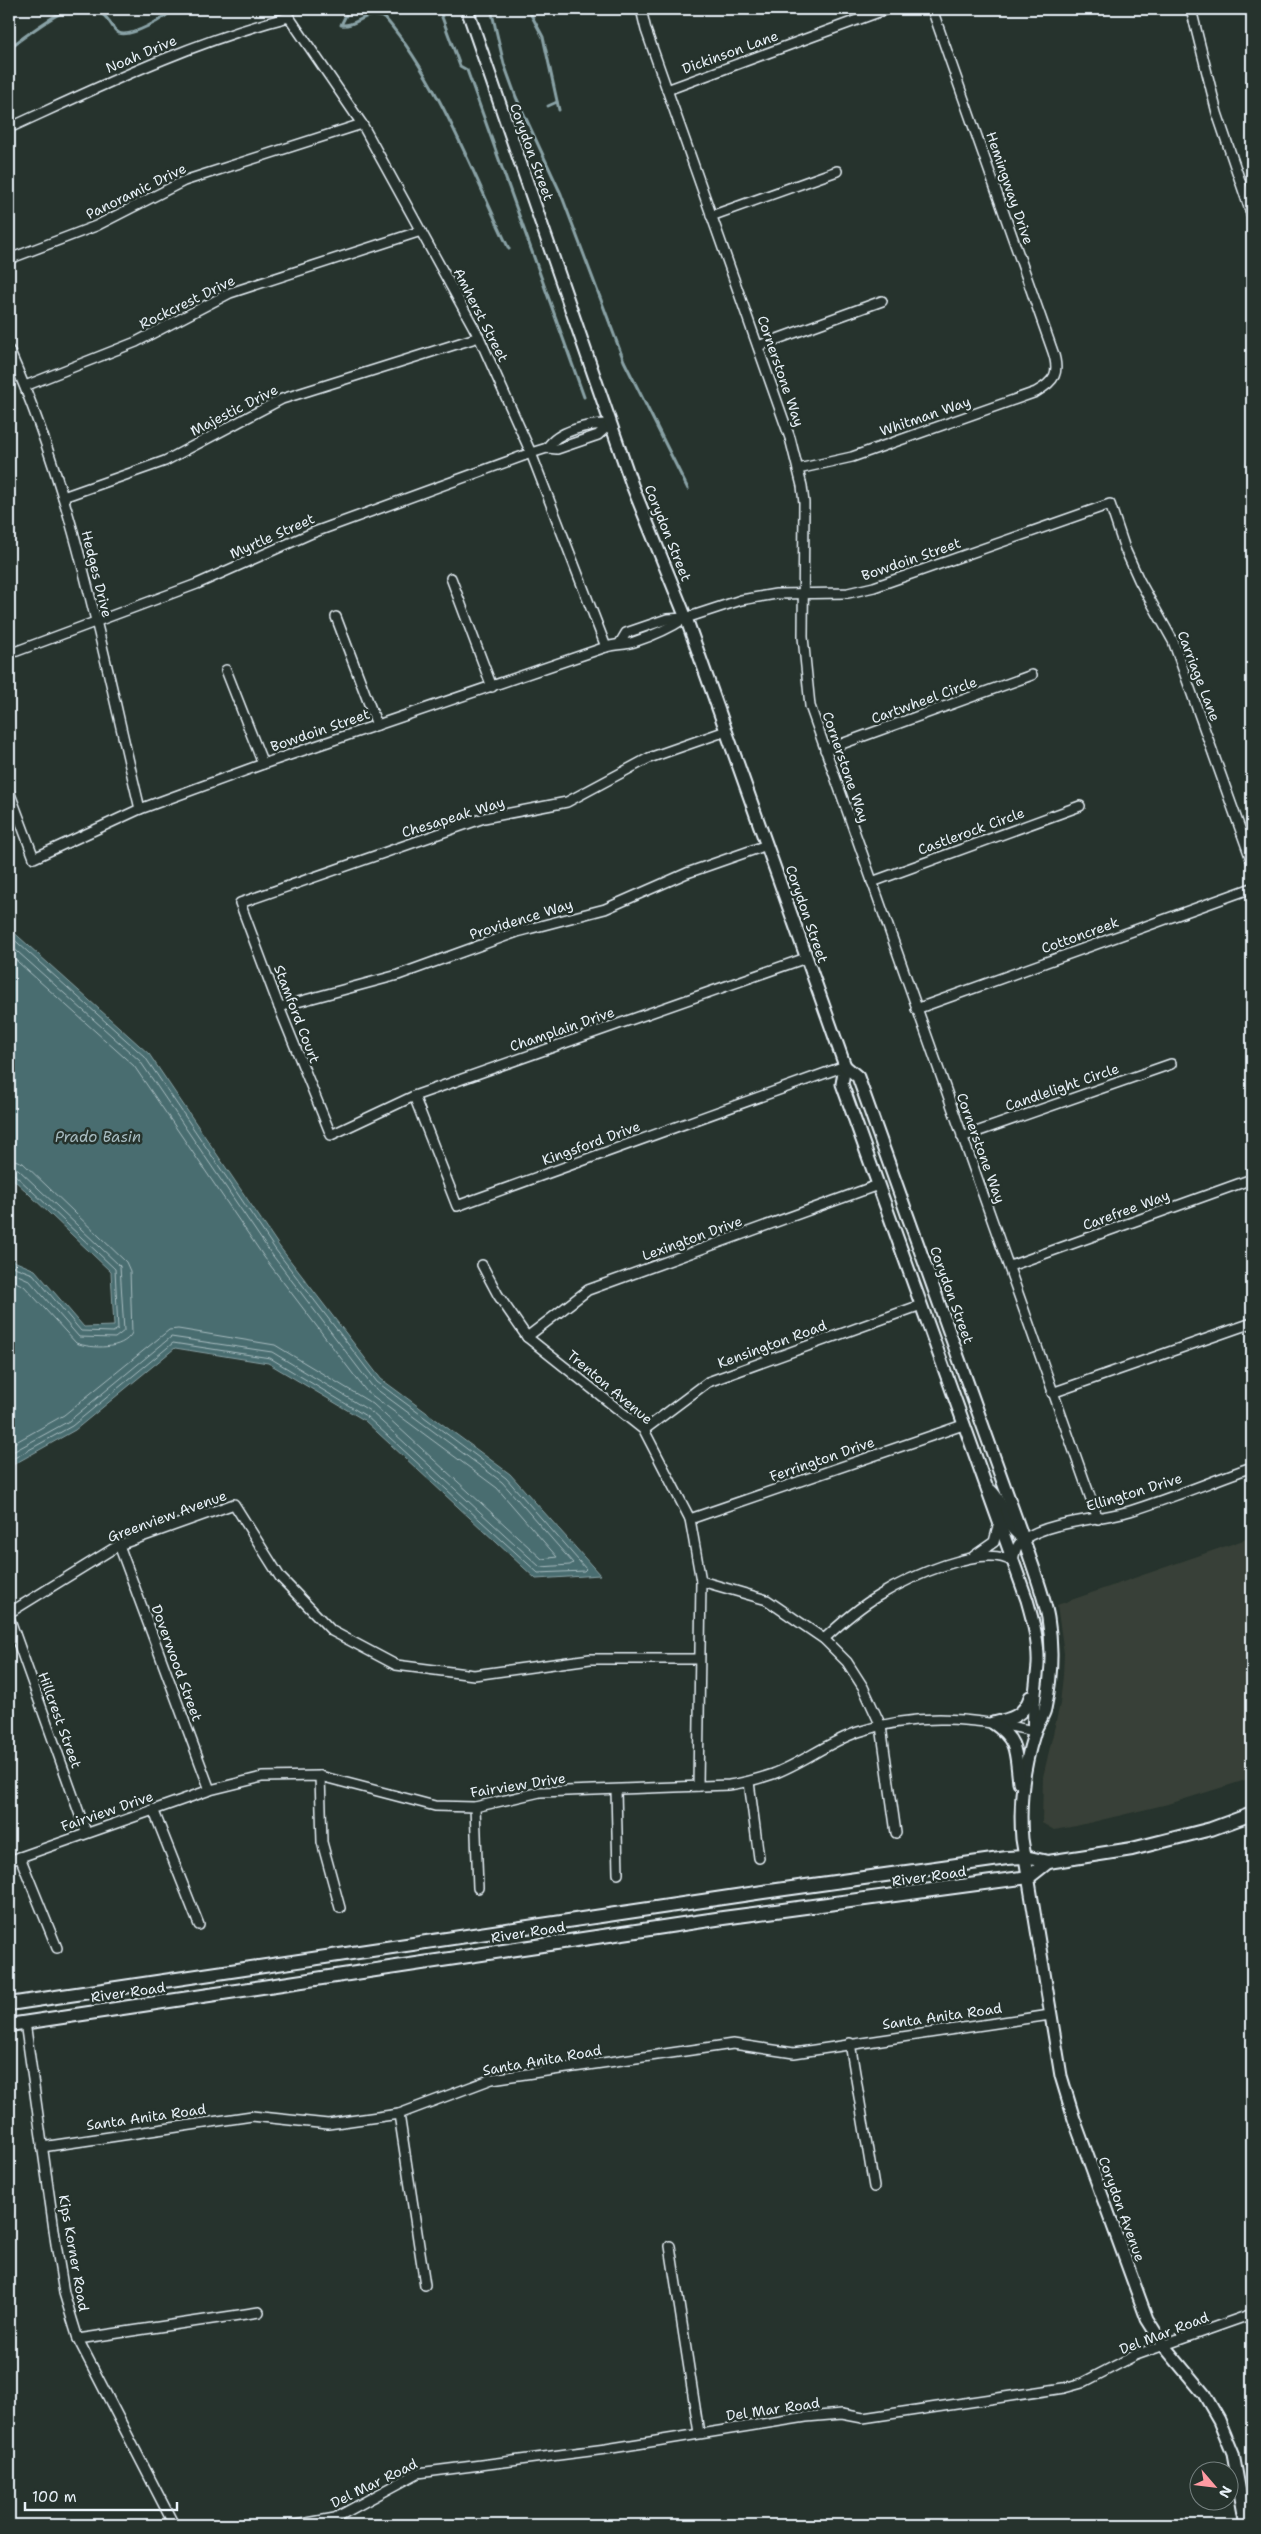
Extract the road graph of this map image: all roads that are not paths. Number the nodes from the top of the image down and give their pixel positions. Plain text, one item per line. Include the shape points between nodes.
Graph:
1 (467, 9) edge
2 (641, 9) edge
3 (887, 9) edge
4 (932, 9) edge
5 (1192, 9) edge
6 (289, 17) joint
7 (667, 90) junction
8 (362, 124) junction
9 (9, 128) edge
10 (837, 171) dead end
11 (1250, 203) edge
12 (711, 216) junction
13 (1252, 216) edge
14 (422, 231) junction
15 (9, 259) edge
16 (882, 301) dead end
17 (479, 337) junction
18 (758, 346) junction
19 (9, 350) edge
20 (1055, 376) joint
21 (25, 386) junction
22 (610, 424) junction
23 (531, 453) junction
24 (798, 469) junction
25 (63, 497) junction
26 (1110, 504) joint
27 (451, 578) dead end
28 (804, 594) junction
29 (336, 618) dead end
30 (686, 618) junction
31 (95, 622) junction
32 (606, 647) junction
33 (9, 654) edge
34 (226, 670) dead end
35 (1032, 675) dead end
36 (492, 687) junction
37 (377, 725) junction
38 (726, 731) junction
39 (826, 750) junction
40 (263, 764) junction
41 (9, 791) edge
42 (1080, 806) dead end
43 (140, 810) junction
44 (767, 845) junction
45 (1252, 862) edge
46 (872, 882) junction
47 (1252, 888) edge
48 (240, 902) joint
49 (806, 958) junction
50 (278, 1007) junction
51 (916, 1009) junction
52 (1171, 1064) dead end
53 (845, 1066) junction
54 (414, 1096) junction
55 (331, 1135) joint
56 (962, 1137) junction
57 (1252, 1180) edge
58 (878, 1185) junction
59 (482, 1265) dead end
60 (1010, 1266) junction
61 (921, 1305) junction
62 (1252, 1323) edge
63 (527, 1336) junction
64 (1052, 1393) junction
65 (963, 1425) junction
66 (644, 1430) junction
67 (1252, 1467) edge
68 (988, 1487) junction
69 (690, 1519) junction
70 (1098, 1519) junction
71 (999, 1523) junction
72 (1024, 1539) junction
73 (119, 1545) junction
74 (972, 1557) junction
75 (1013, 1562) junction
76 (700, 1581) junction
77 (9, 1612) edge
78 (9, 1617) edge
79 (824, 1639) junction
80 (698, 1659) junction
81 (1038, 1664) junction
82 (993, 1723) junction
83 (882, 1726) junction
84 (1034, 1732) junction
85 (320, 1776) junction
86 (749, 1782) junction
87 (698, 1786) junction
88 (210, 1790) junction
89 (616, 1790) junction
90 (1021, 1791) junction
91 (475, 1807) junction
92 (152, 1809) junction
93 (1252, 1814) edge
94 (86, 1832) junction
95 (896, 1833) dead end
96 (20, 1857) junction
97 (1025, 1857) junction
98 (759, 1858) dead end
99 (9, 1860) edge
100 (1048, 1862) junction
101 (618, 1874) dead end
102 (1029, 1878) junction
103 (478, 1888) dead end
104 (340, 1908) dead end
105 (198, 1925) dead end
106 (57, 1948) dead end
107 (9, 2004) edge
108 (1050, 2015) junction
109 (25, 2022) junction
110 (9, 2025) edge
111 (850, 2043) junction
112 (399, 2114) junction
113 (42, 2147) junction
114 (874, 2187) dead end
115 (670, 2246) dead end
116 (426, 2285) dead end
117 (259, 2312) dead end
118 (1252, 2314) edge
119 (78, 2339) junction
120 (1164, 2346) junction
121 (699, 2433) junction
122 (174, 2525) edge
123 (296, 2525) edge
124 (1246, 2525) edge

1 - 22 main road, Corydon Street
2 - 7 street, Cornerstone Way
3 - 7 street, Dickinson Lane
4 - 20 street, Hemingway Drive via 1053,352 1057,364
5 - 11 street via 1218,113
6 - 8 street, Amherst Street
6 - 9 street, Noah Drive via 239,30 144,66
7 - 12 street, Cornerstone Way
8 - 14 street, Amherst Street
8 - 15 street, Panoramic Drive via 184,181 96,226
10 - 12 street
11 - 13 street
12 - 18 street, Cornerstone Way
14 - 17 street, Amherst Street
14 - 21 street, Rockcrest Drive via 230,293 136,342
16 - 18 street
17 - 23 street, Amherst Street
17 - 25 street, Majestic Drive via 282,399 165,461
18 - 24 street, Cornerstone Way
19 - 21 street, Hedges Drive
20 - 24 street, Whitman Way via 1036,392 852,456
21 - 25 street, Hedges Drive
22 - 23 street, Myrtle Street via 594,424 553,439 547,448
22 - 30 main road, Corydon Street
23 - 31 street, Myrtle Street via 312,533 197,584
23 - 32 street, Amherst Street
24 - 28 street, Cornerstone Way via 804,503
25 - 31 street, Hedges Drive
26 - 28 street, Bowdoin Street via 874,588 848,593
26 - 45 street, Carriage Lane via 1139,580 1173,641
27 - 36 street
28 - 30 street, Bowdoin Street via 776,594 740,600
28 - 39 street, Cornerstone Way via 804,663 810,706
29 - 37 street
30 - 32 street, Bowdoin Street via 667,619 626,633 620,643
30 - 38 main road, Corydon Street
31 - 33 street, Myrtle Street
31 - 43 street, Hedges Drive
32 - 36 street, Bowdoin Street
34 - 40 street
35 - 39 street, Cartwheel Circle
36 - 37 street, Bowdoin Street
37 - 40 street, Bowdoin Street
38 - 44 main road, Corydon Street
38 - 48 street, Chesapeak Way via 649,758 567,802 484,818
39 - 46 street, Cornerstone Way
40 - 43 street, Bowdoin Street
41 - 43 street, Bowdoin Street via 34,858
42 - 46 street, Castlerock Circle
44 - 49 main road, Corydon Street
44 - 50 street, Providence Way via 687,873 605,909 517,932 398,975
46 - 51 street, Cornerstone Way
47 - 51 street, Cottoncreek
48 - 50 street, Stamford Court
49 - 53 main road, Corydon Street
49 - 54 street, Champlain Drive
50 - 55 street, Stamford Court
51 - 56 street, Cornerstone Way
52 - 56 street, Candlelight Circle
53 - 54 street, Kingsford Drive via 457,1206
53 - 58 main road, Corydon Street via 842,1084
53 - 72 main road, Corydon Street via 858,1077
54 - 55 street, Champlain Drive
56 - 60 street, Cornerstone Way
57 - 60 street, Carefree Way
58 - 61 main road, Corydon Street
58 - 63 street, Lexington Drive via 588,1290
59 - 63 street, Trenton Avenue via 498,1295
60 - 64 street, Cornerstone Way
61 - 65 main road, Corydon Street
61 - 66 street, Kensington Road via 708,1382
62 - 64 street
63 - 66 street, Trenton Avenue
64 - 70 street, Cornerstone Way
65 - 68 main road, Corydon Street
65 - 69 street, Ferrington Drive
66 - 69 street, Trenton Avenue
67 - 70 street, Ellington Drive
68 - 71 main road, Corydon Street
68 - 72 street, Corydon Street via 996,1492 1010,1528
69 - 76 street, Trenton Avenue
70 - 72 street, Ellington Drive via 1054,1527
71 - 74 street via 994,1542
71 - 75 main road, Corydon Street
72 - 75 street via 1014,1552
72 - 84 main road, Corydon Street via 1048,1617 1050,1668 1045,1711
73 - 77 street, Greenview Avenue
73 - 80 street, Greenview Avenue via 234,1504 280,1577 332,1631 396,1664 474,1674 590,1659
73 - 88 street, Doverwood Street
74 - 75 street via 999,1556
74 - 79 street via 903,1582 850,1616
75 - 81 main road, Corydon Street via 1028,1600
76 - 79 street via 768,1600
76 - 80 street, Trenton Avenue
78 - 94 street, Hillcrest Street
79 - 83 street via 846,1662 863,1687
80 - 87 street, Trenton Avenue
81 - 82 main road via 1023,1712
81 - 84 main road, Corydon Street via 1032,1710
82 - 83 street, Fairview Drive via 926,1718
82 - 84 street, Fairview Drive
82 - 90 main road via 1006,1732 1014,1744
83 - 86 street, Fairview Drive via 858,1732 774,1774
83 - 95 street
84 - 90 main road, Corydon Street
85 - 88 street, Fairview Drive via 262,1777
85 - 91 street, Fairview Drive via 435,1806
85 - 104 street via 322,1842
86 - 87 street, Fairview Drive
86 - 98 street
87 - 89 street, Fairview Drive
88 - 92 street, Fairview Drive
89 - 91 street, Fairview Drive via 540,1792
89 - 101 street
90 - 97 main road, Corydon Street via 1020,1816
91 - 103 street
92 - 94 street, Fairview Drive
92 - 105 street
93 - 100 main road, River Road via 1211,1829 1132,1849
94 - 96 street, Fairview Drive
96 - 99 street, Fairview Drive
96 - 106 street
97 - 100 main road, River Road
97 - 102 main road, Corydon Street
97 - 107 main road, River Road via 763,1892
100 - 102 main road
102 - 108 main road, Corydon Avenue
102 - 109 main road, River Road via 723,1918
108 - 111 street, Santa Anita Road
108 - 120 main road, Corydon Avenue via 1061,2076 1074,2119 1136,2293
109 - 110 main road, River Road
109 - 113 street, Kips Korner Road
111 - 112 street, Santa Anita Road via 794,2053 733,2044 492,2079
111 - 114 street
112 - 113 street, Santa Anita Road via 328,2124 252,2116
112 - 116 street
113 - 119 street, Kips Korner Road via 64,2293
115 - 121 street
117 - 119 street
118 - 120 street, Del Mar Road
119 - 122 street, Kips Korner Road
120 - 121 street, Del Mar Road via 1136,2355 1082,2383 1064,2388 863,2418 842,2414 806,2416
120 - 124 main road, Corydon Avenue via 1204,2394 1219,2420 1233,2454
121 - 123 street, Del Mar Road via 418,2473 334,2518

